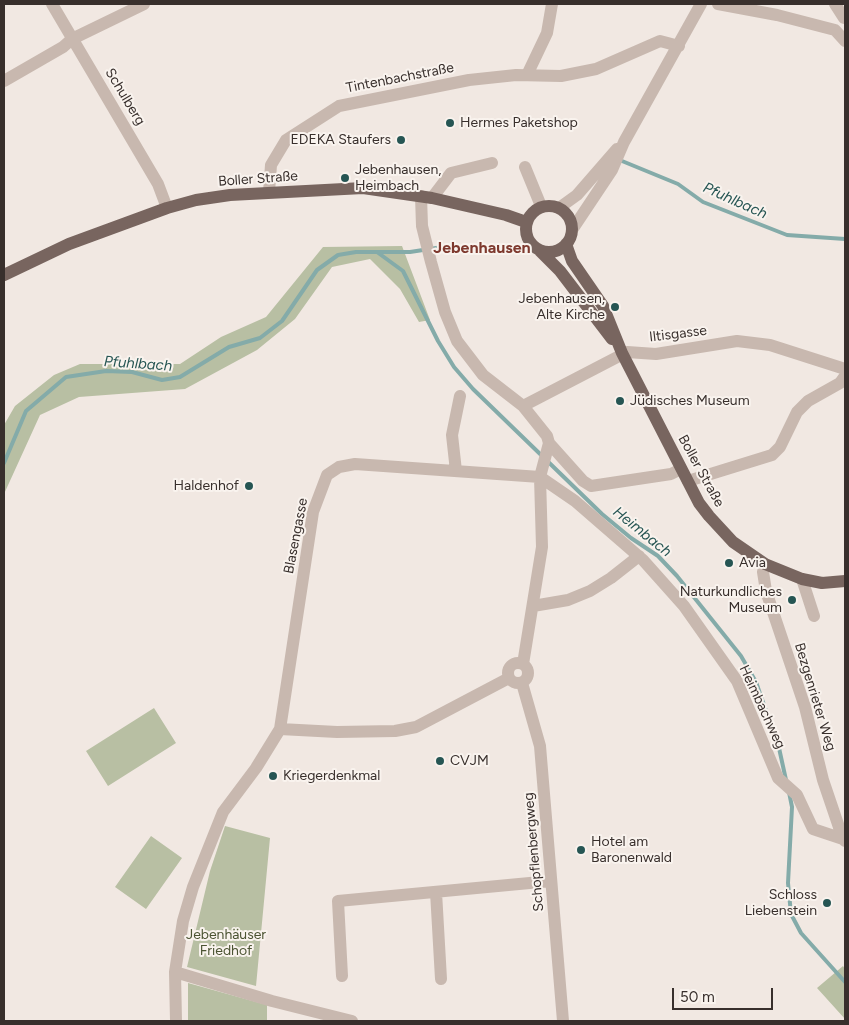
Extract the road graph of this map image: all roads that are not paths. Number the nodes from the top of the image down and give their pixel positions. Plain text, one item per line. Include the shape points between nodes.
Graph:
1 (52, 4) edge
2 (144, 4) edge
3 (552, 4) edge
4 (701, 4) edge
5 (718, 4) edge
6 (835, 4) edge
7 (845, 18) edge
8 (835, 30) junction
9 (72, 39) junction
10 (845, 41) edge
11 (679, 46) junction
12 (527, 75) junction
13 (4, 81) edge
14 (624, 142) junction
15 (492, 164) dead end
16 (525, 167) dead end
17 (268, 192) junction
18 (427, 197) junction
19 (541, 206) junction
20 (167, 208) junction
21 (559, 208) junction
22 (526, 222) junction
23 (572, 230) junction
24 (566, 244) junction
25 (540, 251) junction
26 (4, 275) edge
27 (622, 353) junction
28 (845, 369) edge
29 (845, 376) edge
30 (460, 396) dead end
31 (523, 406) junction
32 (548, 446) junction
33 (681, 469) junction
34 (456, 471) junction
35 (541, 474) junction
36 (688, 481) junction
37 (639, 556) junction
38 (765, 564) junction
39 (802, 579) junction
40 (845, 581) edge
41 (533, 606) junction
42 (814, 616) dead end
43 (524, 664) junction
44 (509, 678) junction
45 (522, 683) junction
46 (280, 729) junction
47 (844, 840) edge
48 (552, 881) junction
49 (436, 892) junction
50 (175, 972) junction
51 (342, 976) dead end
52 (441, 979) dead end
53 (176, 1021) edge
54 (352, 1021) edge
55 (563, 1021) edge

1 - 9 street, Schulberg
2 - 9 street
3 - 12 street via 547,33
4 - 11 street
5 - 8 street
6 - 7 street
7 - 8 street
8 - 10 street
9 - 13 street via 63,48
9 - 20 street, Schulberg via 158,184
11 - 12 street, Tintenbachstraße via 660,40 596,69 561,76
11 - 14 street
12 - 17 street, Tintenbachstraße via 469,80 339,106 286,140 271,166
14 - 21 street via 576,195
14 - 23 street via 612,170
15 - 18 street via 451,173
16 - 19 street
17 - 18 main road, Boller Straße via 363,188
17 - 20 main road, Boller Straße via 196,200
18 - 22 main road, Boller Straße
18 - 31 street via 422,226 445,312 462,348 484,375
19 - 21 main road
19 - 22 main road
20 - 26 main road, Boller Straße via 69,244
21 - 23 main road via 569,217
22 - 25 main road via 526,236
23 - 24 main road
24 - 25 main road via 554,251
24 - 27 main road, Boller Straße via 572,261 603,306
25 - 27 main road, Boller Straße via 560,271
27 - 28 street, Iltisgasse via 656,354 737,341 770,345
27 - 31 street, Iltisgasse
27 - 33 main road, Boller Straße
29 - 36 street via 840,384 808,401 797,412 780,447 772,455
30 - 34 street via 452,435
31 - 32 street via 547,436
32 - 33 street via 592,486 671,474
32 - 35 street
33 - 36 main road, Boller Straße
34 - 35 street, Blasengasse
34 - 46 street, Blasengasse via 355,464 339,467 327,475 312,518
35 - 37 street, Heimbachweg
35 - 41 street via 542,547
36 - 38 main road, Boller Straße via 699,503 720,529 745,552
37 - 41 street via 590,591 568,600
37 - 47 street, Heimbachweg via 684,606 737,681 778,778 797,795 813,829
38 - 39 main road, Boller Straße
38 - 47 street, Bezgenrieter Weg via 766,591 805,707 823,780
39 - 40 main road, Boller Straße via 822,583
39 - 42 street
41 - 43 street
43 - 44 street via 517,662 511,666
43 - 45 street via 529,675
44 - 45 street via 514,683
44 - 46 street via 416,727 395,731 338,732
45 - 48 street, Schopflenbergweg via 540,746
46 - 50 street via 224,812 193,887
48 - 49 street
48 - 55 street, Schopflenbergweg
49 - 51 street via 338,901
49 - 52 street
50 - 53 street
50 - 54 street

